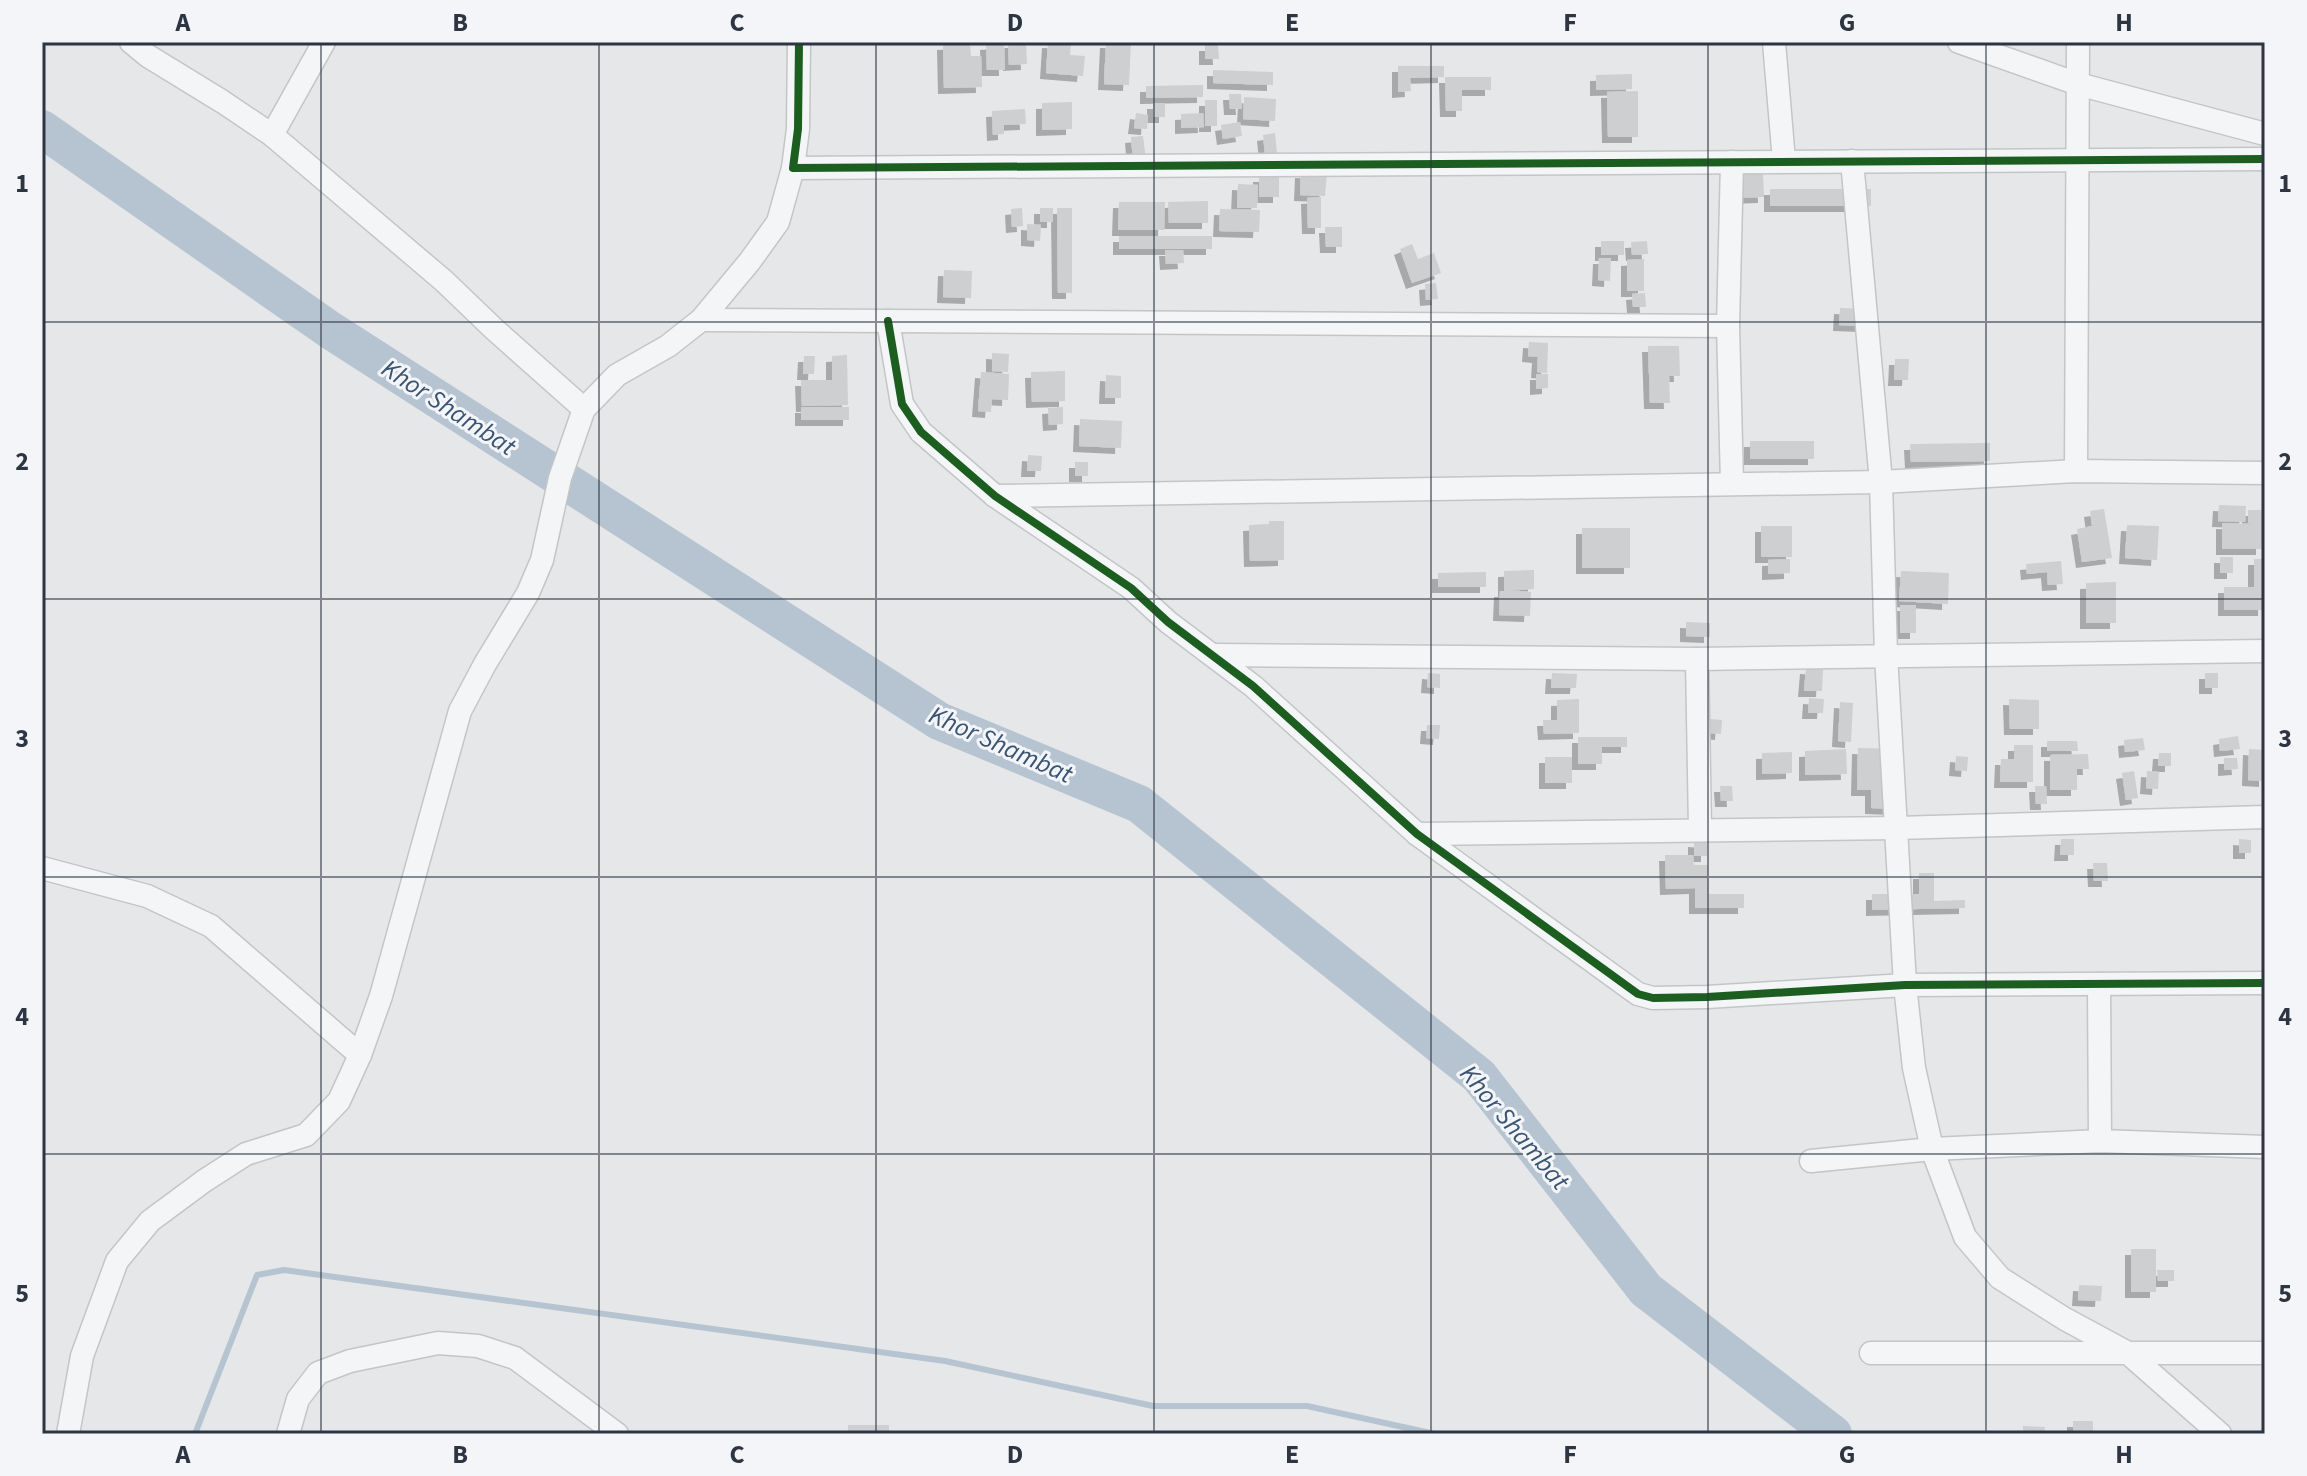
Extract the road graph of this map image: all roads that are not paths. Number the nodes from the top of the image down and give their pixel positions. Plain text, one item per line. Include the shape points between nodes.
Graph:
1 (131, 42) edge
2 (324, 42) edge
3 (799, 42) edge
4 (1774, 42) edge
5 (1959, 42) edge
6 (2078, 42) edge
7 (2078, 84) junction
8 (2265, 134) edge
9 (272, 135) junction
10 (2265, 159) edge
11 (2077, 160) junction
12 (1784, 161) junction
13 (1852, 161) junction
14 (1732, 162) junction
15 (793, 168) junction
16 (701, 320) junction
17 (888, 321) junction
18 (1728, 326) junction
19 (584, 409) junction
20 (2076, 471) junction
21 (2265, 473) edge
22 (1881, 482) junction
23 (1732, 483) junction
24 (995, 496) junction
25 (2265, 651) edge
26 (1215, 655) junction
27 (1886, 655) junction
28 (1697, 659) junction
29 (2265, 817) edge
30 (1897, 828) junction
31 (1700, 829) junction
32 (1417, 834) junction
33 (42, 868) edge
34 (2265, 983) edge
35 (2099, 984) junction
36 (1905, 985) junction
37 (360, 1055) junction
38 (2100, 1141) junction
39 (2265, 1147) edge
40 (1932, 1149) junction
41 (1811, 1161) dead end
42 (1871, 1353) dead end
43 (2128, 1353) junction
44 (2265, 1353) edge
45 (68, 1434) edge
46 (288, 1434) edge
47 (617, 1434) edge
48 (2220, 1434) edge

1 - 9 street
2 - 9 street
3 - 15 street
4 - 12 street
5 - 7 street
6 - 7 street
7 - 8 street
7 - 11 street
9 - 19 street
10 - 11 street
11 - 13 street
11 - 20 street
12 - 13 street
12 - 14 street
13 - 22 street
14 - 15 street
14 - 18 street
15 - 16 street via 778,222
16 - 17 street
16 - 19 street via 617,375
17 - 18 street
17 - 24 street via 902,404 921,432
18 - 23 street
19 - 37 street via 560,478 542,560 460,711
20 - 21 street
20 - 22 street
22 - 23 street
22 - 27 street
23 - 24 street
24 - 26 street via 1131,588
25 - 27 street
26 - 28 street
26 - 32 street
27 - 28 street
27 - 30 street
28 - 31 street
29 - 30 street
30 - 31 street
30 - 36 street
31 - 32 street
32 - 36 street via 1638,994 1707,997
33 - 37 street via 147,896 211,926
34 - 35 street
35 - 36 street
35 - 38 street
36 - 40 street via 1914,1068
37 - 45 street via 339,1101 306,1135 246,1154 204,1181 150,1221 117,1261 82,1356
38 - 39 street
38 - 40 street
40 - 41 street
40 - 43 street via 1965,1237 2000,1278
42 - 43 street
43 - 44 street
43 - 48 street
46 - 47 street via 298,1399 318,1373 438,1343 478,1346 515,1358

